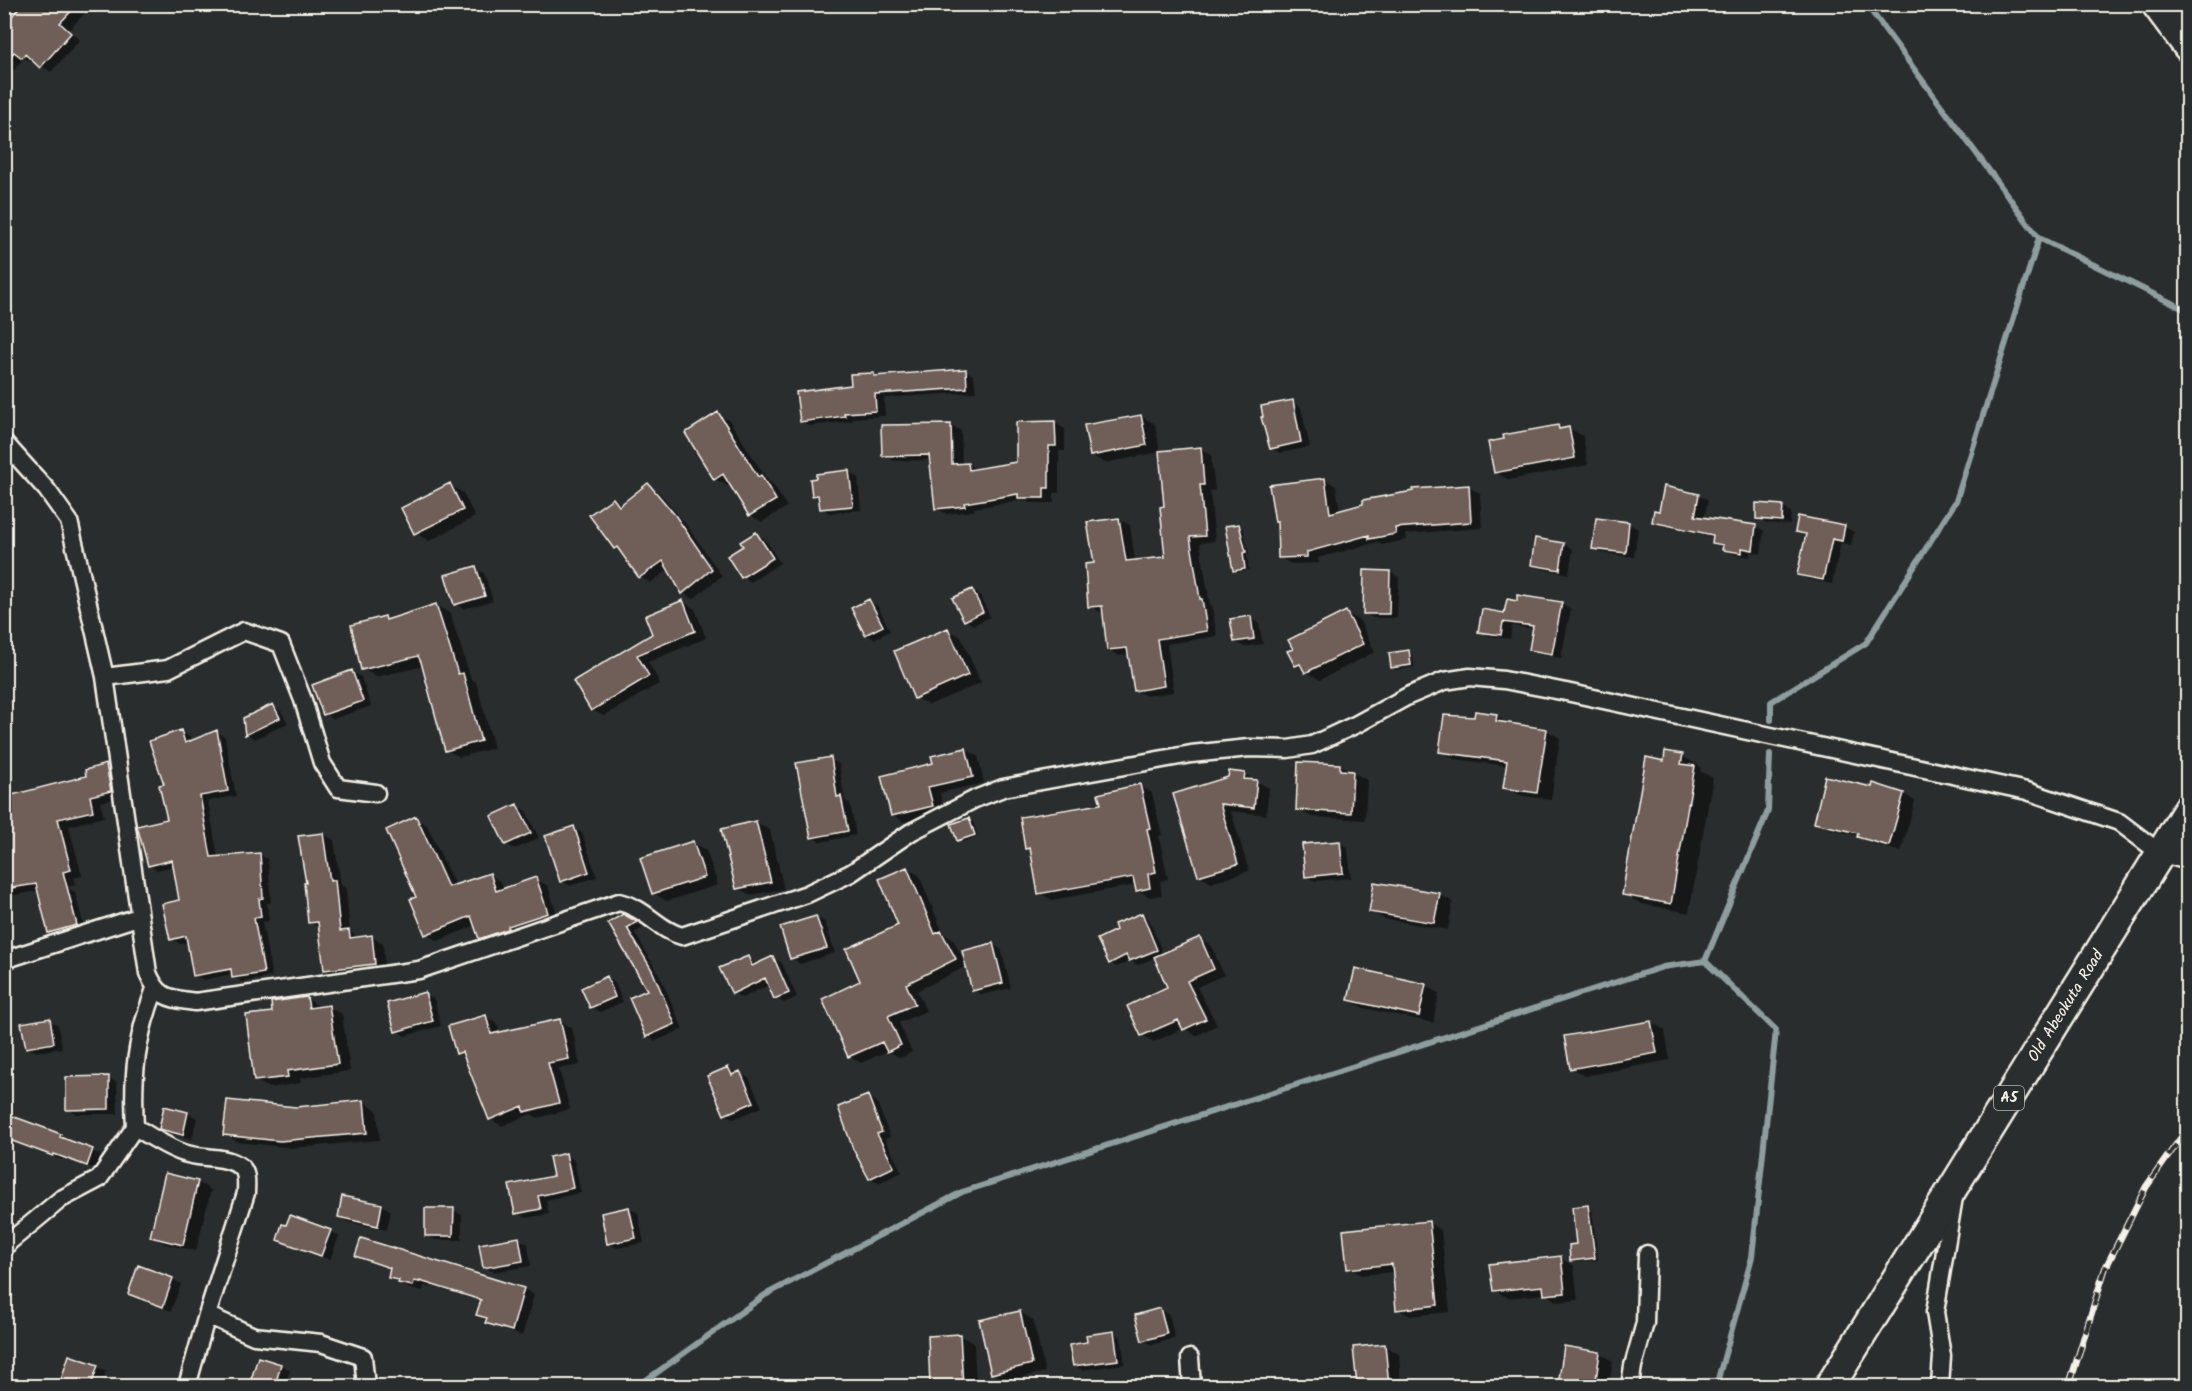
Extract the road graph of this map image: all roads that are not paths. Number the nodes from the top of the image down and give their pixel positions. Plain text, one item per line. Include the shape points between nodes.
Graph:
1 (2156, 4) edge
2 (2187, 47) edge
3 (4, 442) edge
4 (105, 676) junction
5 (376, 793) dead end
6 (2187, 809) edge
7 (2160, 853) junction
8 (2187, 861) edge
9 (138, 917) junction
10 (4, 960) edge
11 (155, 989) junction
12 (135, 1127) junction
13 (1957, 1182) junction
14 (4, 1249) edge
15 (1647, 1254) dead end
16 (207, 1315) junction
17 (1190, 1358) dead end
18 (187, 1386) edge
19 (366, 1386) edge
20 (1192, 1386) edge
21 (1630, 1386) edge
22 (1830, 1386) edge
23 (1940, 1386) edge

1 - 2 highway
3 - 4 street via 69,521
4 - 5 street via 168,669 244,631 281,644 322,763 338,788
4 - 9 street
6 - 7 highway, Old Abeokuta Road / A5
7 - 8 street
7 - 11 street via 2119,822 2027,791 1504,680 1470,677 1444,681 1408,696 1312,745 1191,754 1003,788 911,832 851,873 807,894 682,936 670,933 631,905 619,902 419,970 195,1002 169,998
7 - 13 highway, Old Abeokuta Road / A5
9 - 10 street
9 - 11 street via 148,973
11 - 12 street via 142,1022 135,1061
12 - 14 street via 99,1179 61,1199
12 - 16 street via 183,1153 227,1161 244,1171 246,1193
13 - 22 highway, Old Abeokuta Road / A5
13 - 23 street via 1935,1312 1942,1356
15 - 21 street via 1645,1323
16 - 18 street
16 - 19 street via 254,1336 321,1343 363,1357
17 - 20 street

